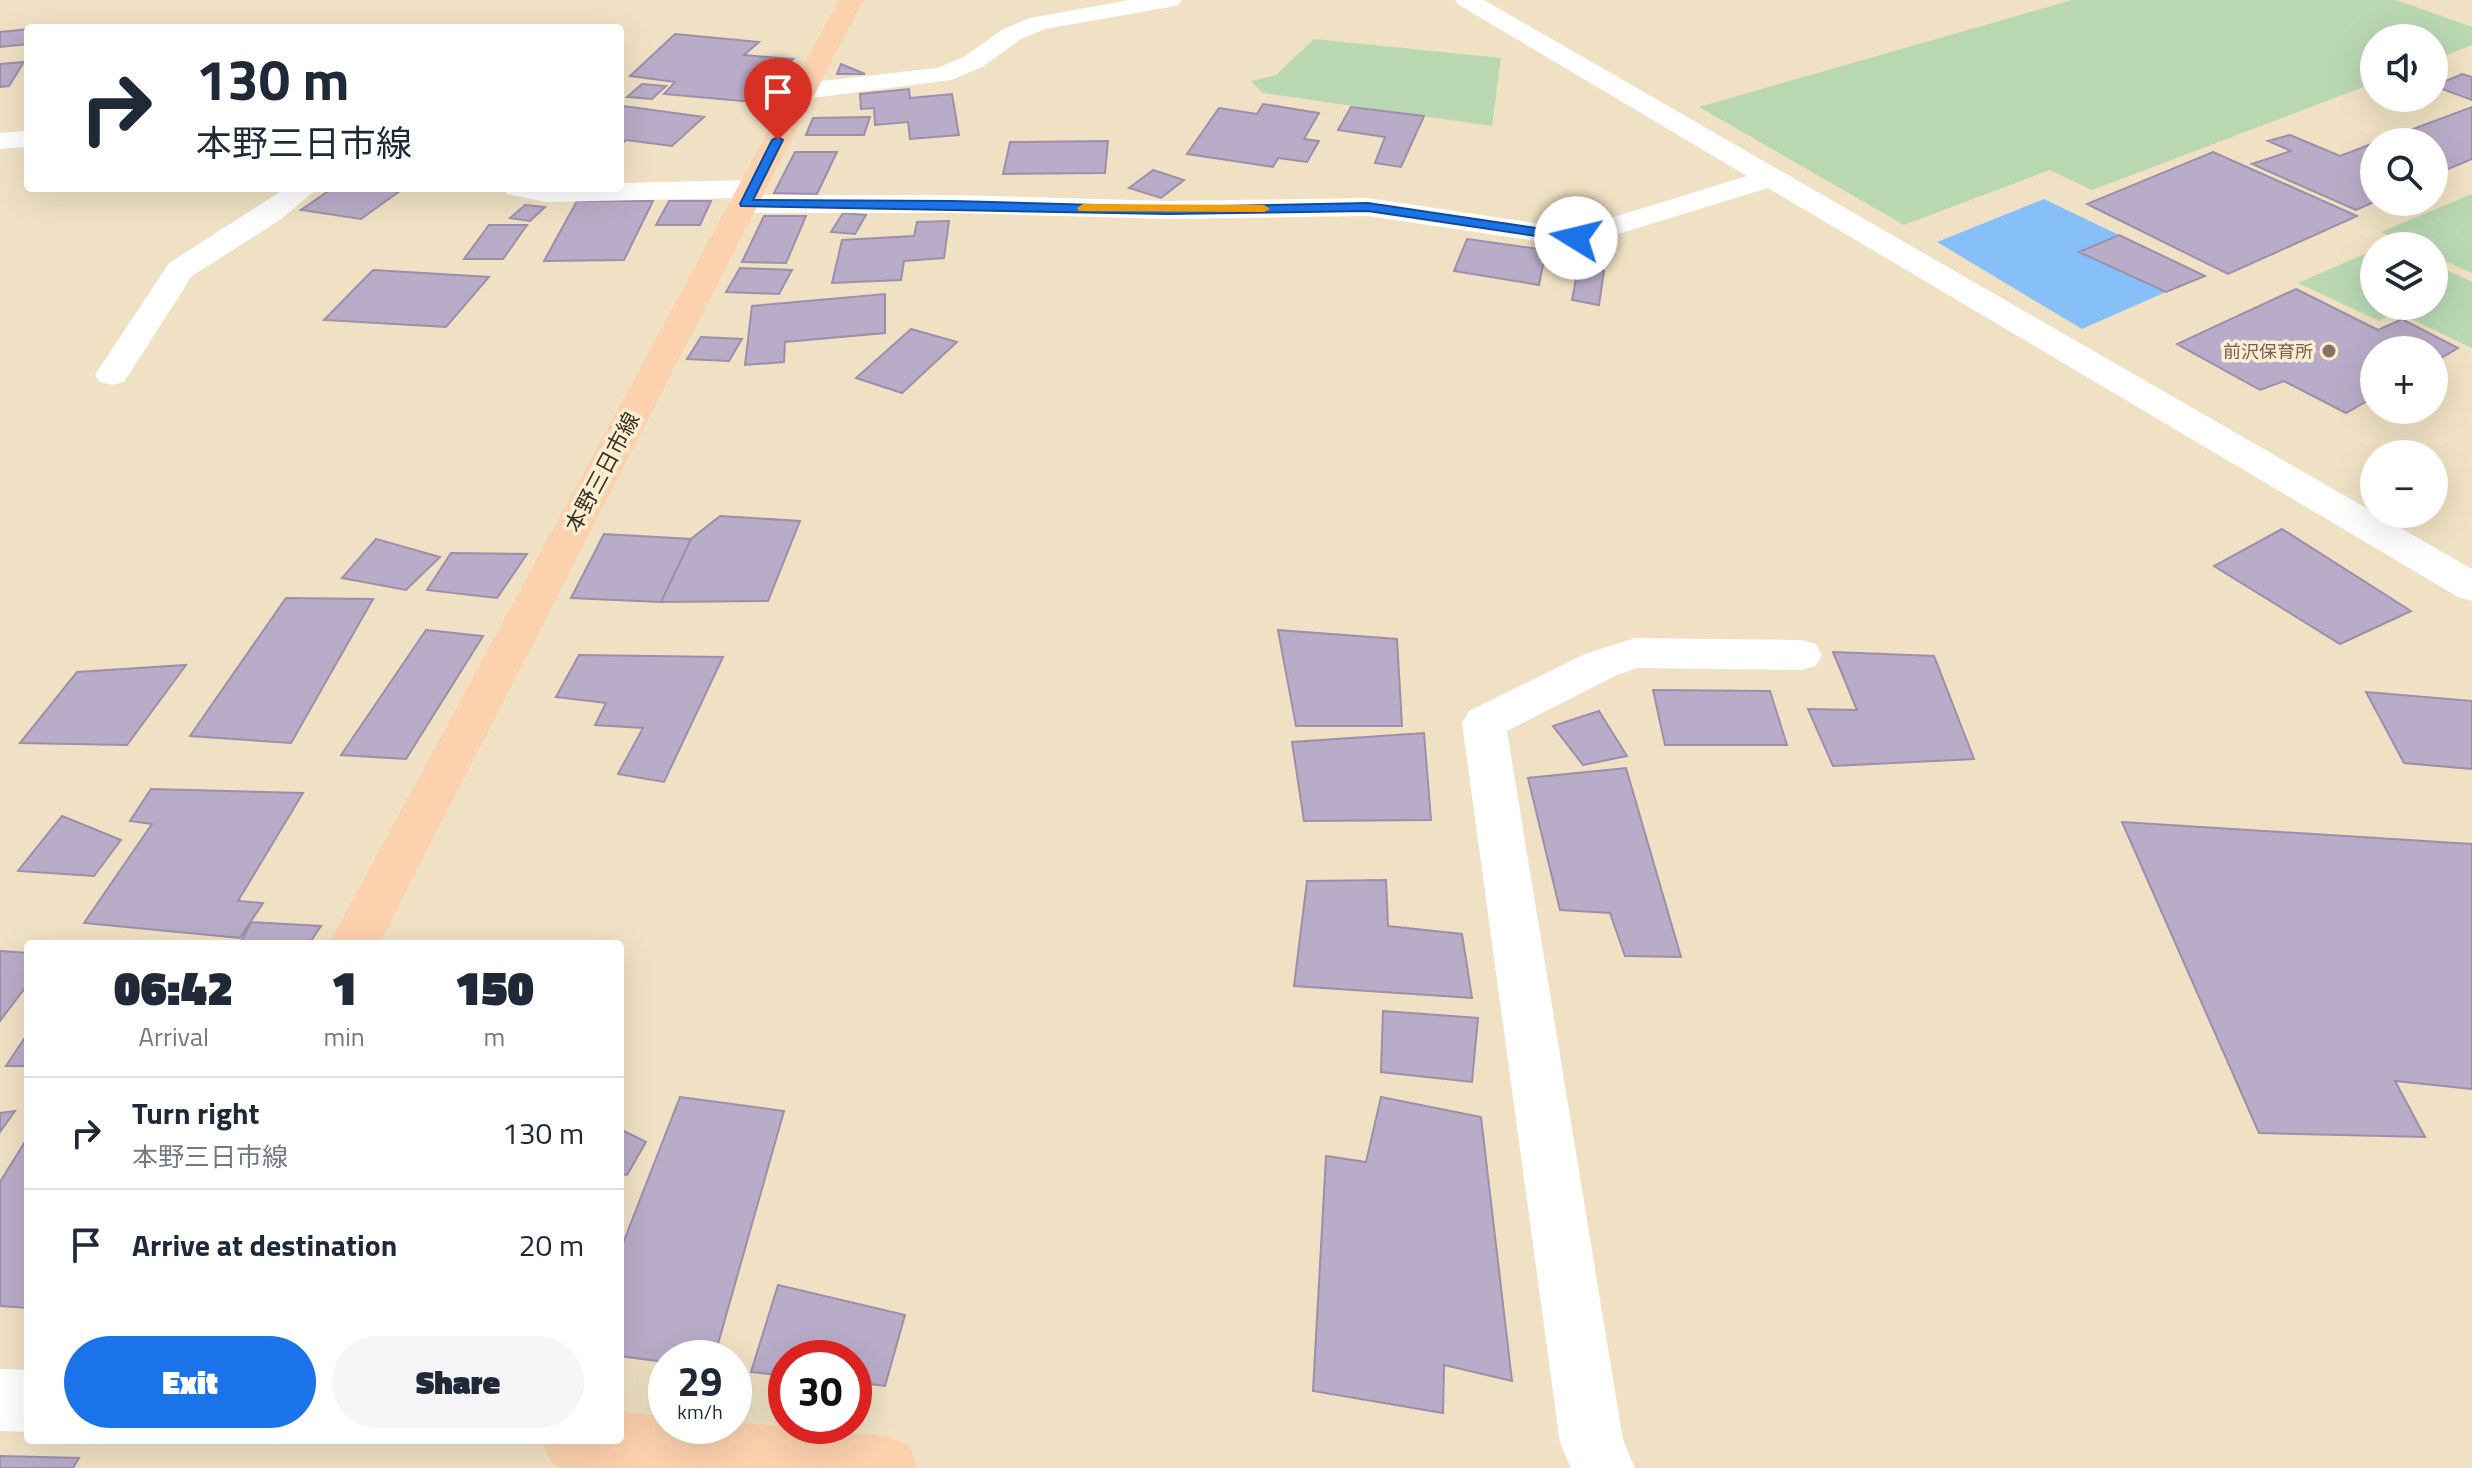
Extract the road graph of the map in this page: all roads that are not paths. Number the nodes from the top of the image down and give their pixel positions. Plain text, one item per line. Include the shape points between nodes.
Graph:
1 (851, 0) edge
2 (1170, 0) edge
3 (1493, 6) edge
4 (804, 91) junction
5 (24, 139) edge
6 (0, 141) edge
7 (1774, 177) junction
8 (298, 192) edge
9 (541, 192) edge
10 (748, 197) junction
11 (112, 375) dead end
12 (2472, 587) edge
13 (1801, 655) dead end
14 (356, 940) edge
15 (0, 1400) edge
16 (24, 1401) edge
17 (619, 1444) edge
18 (886, 1468) edge
19 (1603, 1468) edge

1 - 4 main road, 本野三日市線
2 - 4 street via 1039,23 942,75
3 - 7 street
4 - 10 main road, 本野三日市線
5 - 6 street
7 - 10 street via 1576,238 1368,207 1168,210
7 - 12 street
8 - 11 street via 180,270
9 - 10 street
10 - 14 main road, 本野三日市線
13 - 19 street via 1635,653 1484,723 1592,1443
15 - 16 street
17 - 18 main road

